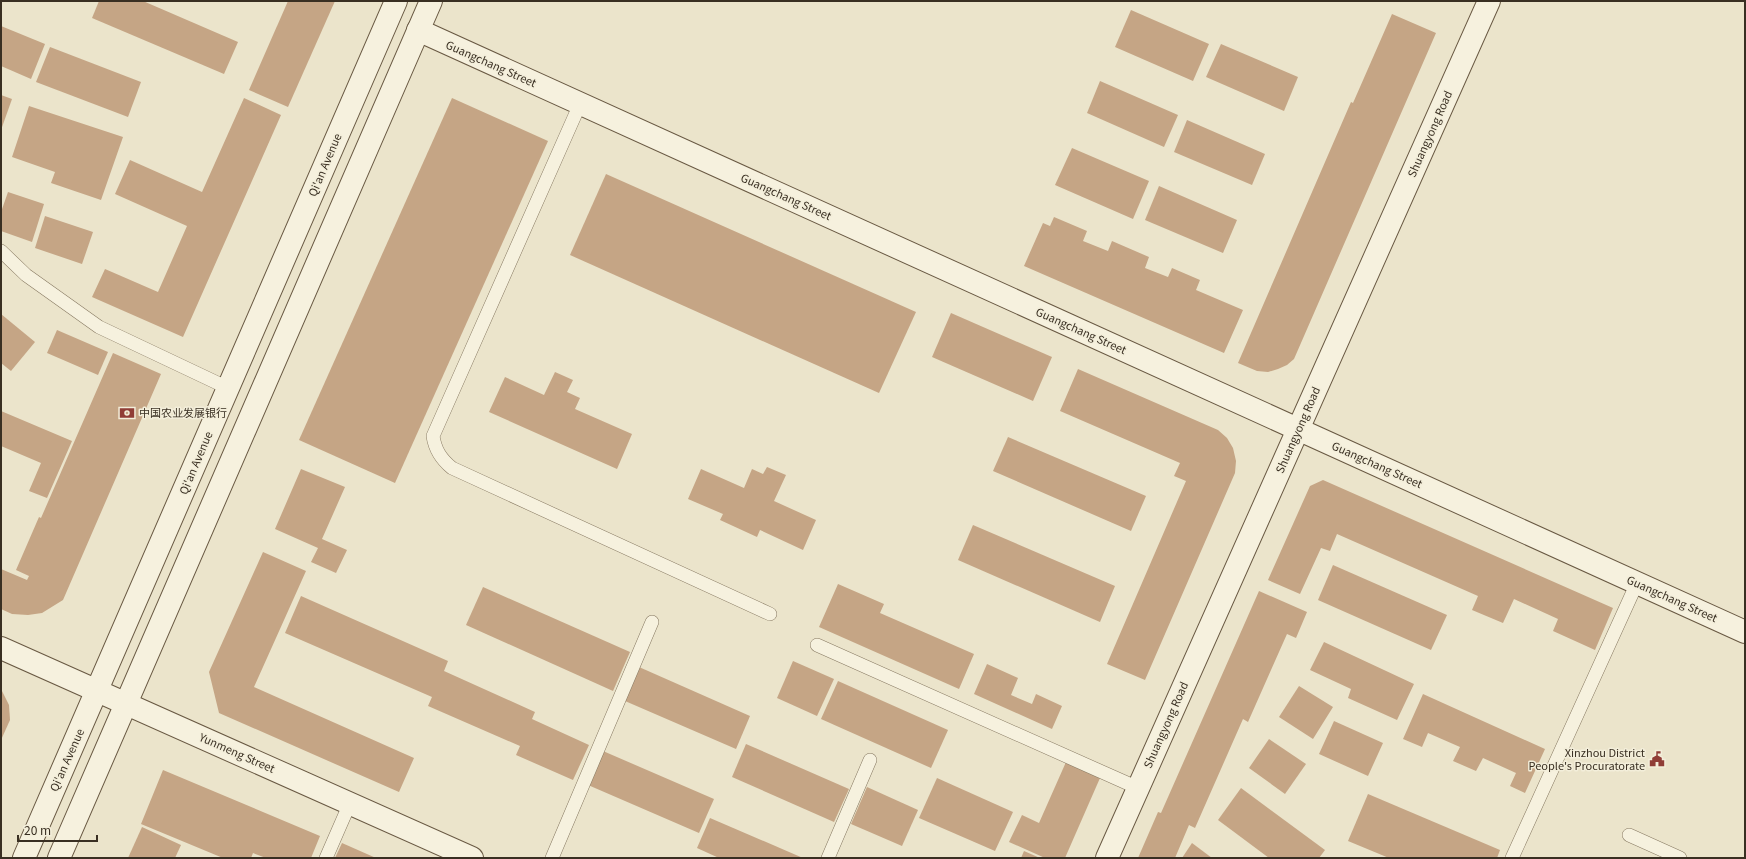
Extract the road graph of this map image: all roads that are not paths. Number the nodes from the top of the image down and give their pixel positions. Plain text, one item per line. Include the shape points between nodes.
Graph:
1 (396, 1) edge
2 (431, 1) edge
3 (1489, 1) edge
4 (418, 30) junction
5 (580, 104) junction
6 (1, 251) edge
7 (228, 388) junction
8 (1298, 429) junction
9 (1637, 583) junction
10 (770, 614) dead end
11 (652, 622) dead end
12 (1745, 632) edge
13 (817, 644) dead end
14 (1, 648) edge
15 (96, 691) junction
16 (126, 704) junction
17 (870, 760) dead end
18 (1138, 788) junction
19 (350, 803) junction
20 (1629, 835) dead end
21 (24, 858) edge
22 (59, 858) edge
23 (326, 858) edge
24 (472, 858) edge
25 (552, 858) edge
26 (828, 858) edge
27 (1107, 858) edge
28 (1512, 858) edge
29 (1680, 858) edge

1 - 7 street, Qi'an Avenue
2 - 4 street
3 - 8 street, Shuangyong Road
4 - 5 street, Guangchang Street
4 - 16 street
5 - 8 street, Guangchang Street
5 - 10 lane via 433,436 434,446 444,462 452,468
6 - 7 lane via 26,275 99,328
7 - 15 street, Qi'an Avenue
8 - 9 street, Guangchang Street
8 - 18 street, Shuangyong Road
9 - 12 street, Guangchang Street
9 - 28 lane
11 - 25 lane
13 - 18 lane
14 - 15 street, Yunmeng Street
15 - 16 street, Yunmeng Street
15 - 21 street, Qi'an Avenue
16 - 19 street, Yunmeng Street
16 - 22 street
17 - 26 lane
18 - 27 street, Shuangyong Road
19 - 23 lane
19 - 24 street, Yunmeng Street
20 - 29 lane

